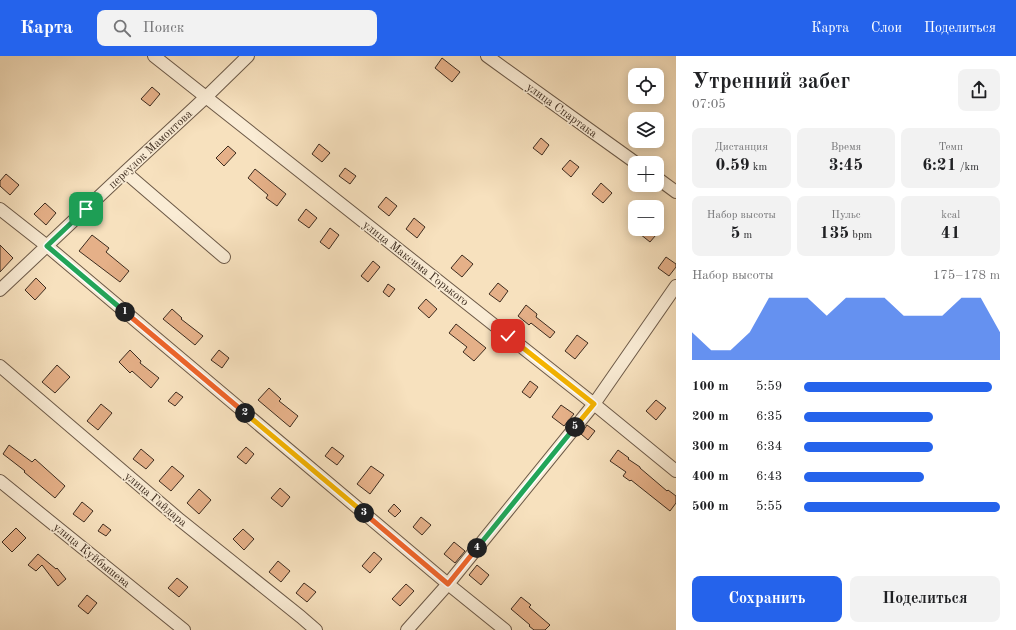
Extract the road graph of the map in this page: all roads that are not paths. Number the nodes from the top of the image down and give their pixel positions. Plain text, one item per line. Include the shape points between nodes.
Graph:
1 (154, 56) edge
2 (248, 56) edge
3 (487, 56) edge
4 (206, 97) junction
5 (628, 157) edge
6 (125, 172) junction
7 (664, 183) edge
8 (676, 192) edge
9 (0, 209) edge
10 (47, 246) junction
11 (224, 257) dead end
12 (676, 286) edge
13 (0, 290) edge
14 (0, 366) edge
15 (594, 404) junction
16 (676, 471) edge
17 (0, 481) edge
18 (448, 584) junction
19 (184, 630) edge
20 (316, 630) edge
21 (407, 630) edge
22 (505, 630) edge

1 - 4 street, улица Максима Горького
2 - 4 street, переулок Мамонтова
3 - 5 street, улица Спартака
4 - 6 street, переулок Мамонтова
4 - 15 street, улица Максима Горького
6 - 10 street, переулок Мамонтова
6 - 11 street
7 - 8 street
9 - 10 street
10 - 13 street, переулок Мамонтова
10 - 18 street
12 - 15 street
14 - 20 street, улица Гайдара via 180,520
15 - 16 street, улица Максима Горького
15 - 18 street
17 - 19 street, улица Куйбышева
18 - 21 street
18 - 22 street

